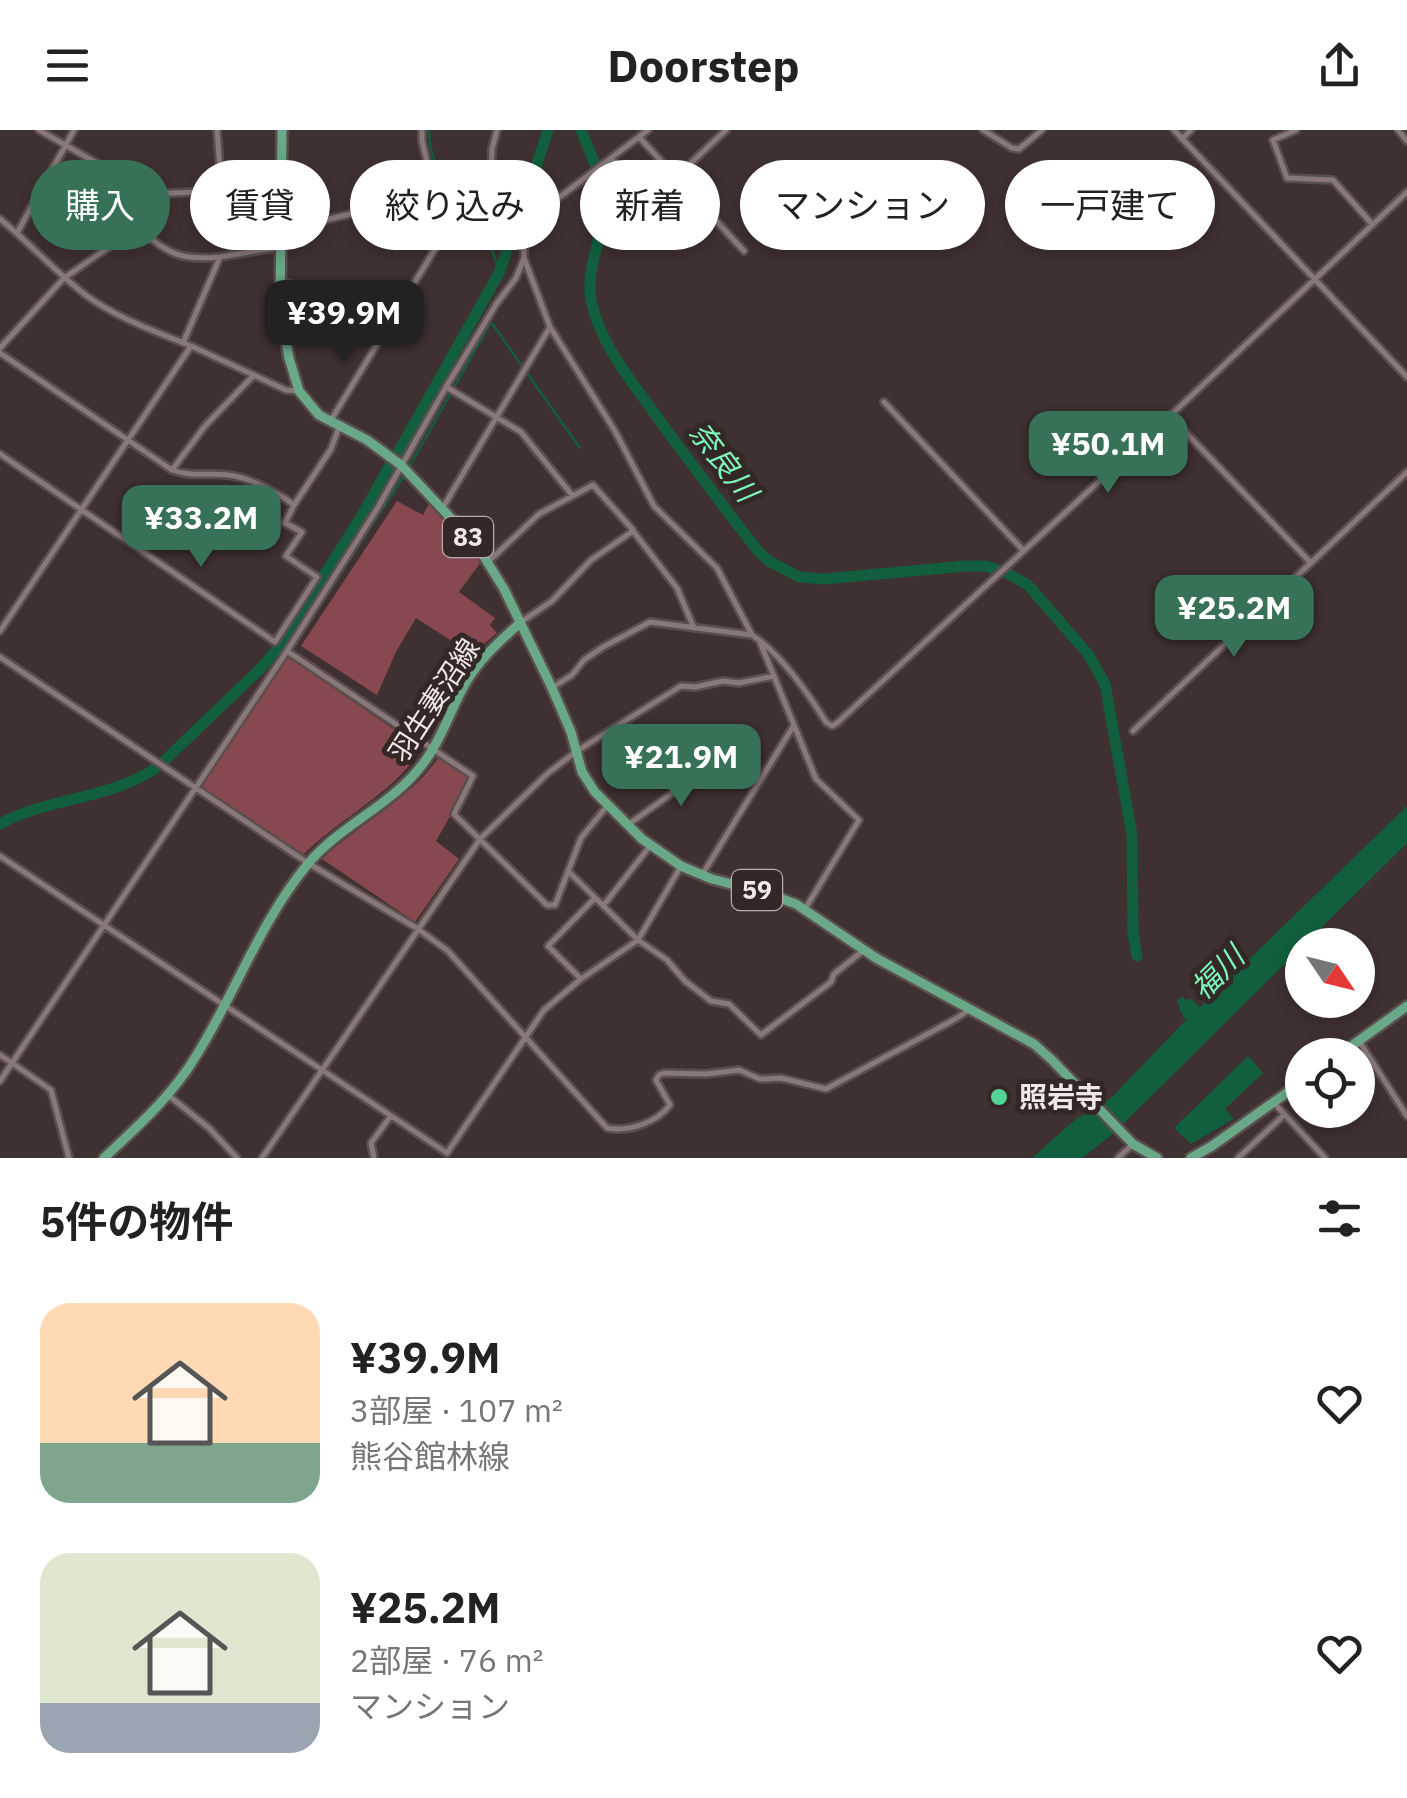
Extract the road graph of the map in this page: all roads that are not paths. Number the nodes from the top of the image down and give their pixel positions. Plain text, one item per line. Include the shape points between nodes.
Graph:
1 (38, 130) edge
2 (74, 130) edge
3 (217, 130) edge
4 (282, 130) edge
5 (422, 130) edge
6 (498, 130) edge
7 (648, 130) edge
8 (726, 130) edge
9 (983, 130) edge
10 (1042, 130) edge
11 (1174, 130) edge
12 (1192, 130) edge
13 (1296, 130) edge
14 (1398, 130) edge
15 (639, 136) junction
16 (1182, 138) junction
17 (1407, 141) edge
18 (66, 144) junction
19 (609, 159) joint
20 (220, 160) edge
21 (282, 160) edge
22 (492, 160) edge
23 (660, 160) edge
24 (694, 160) edge
25 (190, 192) edge
26 (1407, 192) edge
27 (560, 197) edge
28 (0, 219) edge
29 (330, 219) edge
30 (1372, 224) junction
31 (720, 226) edge
32 (17, 233) junction
33 (262, 250) edge
34 (280, 250) edge
35 (434, 250) edge
36 (524, 250) edge
37 (744, 251) dead end
38 (220, 257) junction
39 (524, 258) junction
40 (1315, 277) junction
41 (64, 278) junction
42 (280, 283) junction
43 (388, 325) junction
44 (550, 327) junction
45 (183, 343) junction
46 (191, 346) junction
47 (0, 351) edge
48 (254, 375) junction
49 (1407, 377) edge
50 (446, 387) junction
51 (299, 391) junction
52 (884, 402) dead end
53 (1170, 416) junction
54 (496, 417) junction
55 (334, 425) junction
56 (130, 440) junction
57 (0, 454) edge
58 (400, 464) junction
59 (172, 470) junction
60 (1407, 472) edge
61 (572, 495) junction
62 (294, 505) junction
63 (82, 509) junction
64 (442, 509) junction
65 (633, 530) junction
66 (1023, 550) junction
67 (488, 562) junction
68 (1311, 564) junction
69 (521, 622) junction
70 (694, 628) junction
71 (0, 632) edge
72 (756, 637) junction
73 (287, 651) junction
74 (0, 656) edge
75 (774, 676) junction
76 (552, 688) junction
77 (794, 725) junction
78 (1133, 731) dead end
79 (434, 748) junction
80 (577, 751) junction
81 (702, 757) dead end
82 (196, 787) junction
83 (606, 806) junction
84 (626, 826) junction
85 (480, 838) junction
86 (650, 846) junction
87 (0, 856) edge
88 (308, 863) junction
89 (681, 866) junction
90 (567, 870) junction
91 (702, 875) junction
92 (595, 898) junction
93 (604, 906) junction
94 (804, 909) junction
95 (103, 925) junction
96 (418, 929) junction
97 (638, 940) junction
98 (864, 950) junction
99 (580, 979) junction
100 (224, 1006) junction
101 (1407, 1006) edge
102 (970, 1009) junction
103 (525, 1036) junction
104 (1363, 1038) edge
105 (0, 1055) edge
106 (12, 1063) junction
107 (1375, 1066) edge
108 (321, 1071) junction
109 (0, 1081) edge
110 (168, 1095) junction
111 (1285, 1095) edge
112 (1274, 1103) junction
113 (1284, 1115) junction
114 (1407, 1116) edge
115 (390, 1117) junction
116 (1132, 1142) junction
117 (450, 1156) edge
118 (69, 1158) edge
119 (104, 1158) edge
120 (237, 1158) edge
121 (262, 1158) edge
122 (374, 1158) edge
123 (1118, 1158) edge
124 (1157, 1158) edge
125 (1191, 1158) edge
126 (1238, 1158) edge
127 (1325, 1158) edge

1 - 18 street
2 - 18 street
3 - 20 street
4 - 21 main road, 83
5 - 29 street via 430,174 379,207
6 - 22 street
7 - 15 street
8 - 24 street
9 - 10 street via 1019,149
11 - 16 street
12 - 16 street
13 - 30 street via 1272,140 1288,178 1333,180
14 - 17 street
15 - 19 street
15 - 23 street
16 - 40 street
18 - 25 street via 151,194
18 - 32 street
19 - 27 street
26 - 30 street
28 - 32 street
30 - 40 street
31 - 37 street
32 - 41 street
33 - 38 street
34 - 42 main road, 83
35 - 43 street
36 - 39 street
38 - 41 street via 190,260 137,228
38 - 45 street
39 - 44 street
39 - 50 street
40 - 49 street
40 - 53 street
41 - 45 street via 115,313
41 - 47 street
42 - 43 street via 330,290
42 - 51 main road, 83 via 285,342
43 - 55 street
44 - 54 street
44 - 72 street via 654,506 717,568
45 - 46 street
46 - 48 street
46 - 56 street
47 - 56 street
48 - 51 street
48 - 59 street
50 - 54 street
50 - 58 street
51 - 55 main road, 83
52 - 66 street
53 - 66 street
53 - 68 street
54 - 61 street via 521,432
54 - 64 street
55 - 58 main road, 83
55 - 62 street via 331,449
56 - 59 street
56 - 63 street
57 - 63 street
58 - 64 main road, 83
58 - 73 street
59 - 62 street via 230,474
60 - 68 street
61 - 65 street via 593,485
61 - 67 street via 539,514
62 - 63 street via 286,522 302,532 286,556 318,577 275,642
63 - 71 street
64 - 67 main road, 83
65 - 69 street
65 - 70 street via 677,588
66 - 72 street via 832,726
67 - 69 main road, 83
68 - 78 street
69 - 76 main road, 59
69 - 79 main road, 羽生妻沼線 via 473,671
70 - 72 street
70 - 76 street via 650,622 603,647
72 - 75 street
73 - 79 street
73 - 82 street
74 - 82 street
75 - 77 street
75 - 80 street via 681,686
76 - 80 main road, 59
77 - 91 street
77 - 94 street via 816,779 859,820
79 - 85 street via 473,776 454,814
79 - 88 main road, 羽生妻沼線 via 403,786
80 - 83 main road, 59 via 586,780
80 - 85 street
81 - 84 street via 671,794
82 - 88 street
82 - 95 street
83 - 84 main road, 59
83 - 90 street
84 - 86 main road, 59
85 - 90 street via 547,904 556,905
85 - 96 street
86 - 89 main road, 59
86 - 93 street
87 - 95 street
88 - 96 street
88 - 100 main road, 羽生妻沼線
89 - 91 main road, 59
89 - 97 street
90 - 92 street
91 - 94 main road, 59
92 - 93 street
92 - 99 street via 548,946
93 - 97 street
94 - 98 main road, 59
95 - 100 street
95 - 106 street
96 - 103 street via 448,951
96 - 108 street
97 - 98 street via 762,1035
97 - 99 street
98 - 102 main road, 59
99 - 103 street
100 - 108 street
100 - 110 main road, 羽生妻沼線
101 - 104 main road
102 - 103 street via 826,1089 739,1070 664,1073 656,1080 670,1105 626,1130 607,1128
102 - 116 main road, 59 via 1034,1044
103 - 117 street
105 - 106 street
106 - 109 street
106 - 118 street via 50,1090
107 - 114 street
108 - 115 street
108 - 121 street
110 - 119 main road, 羽生妻沼線
110 - 120 street
111 - 112 main road
112 - 113 street
112 - 125 main road
113 - 126 street
113 - 127 street
115 - 117 street
115 - 122 street via 372,1142
116 - 123 street
116 - 124 main road, 59

